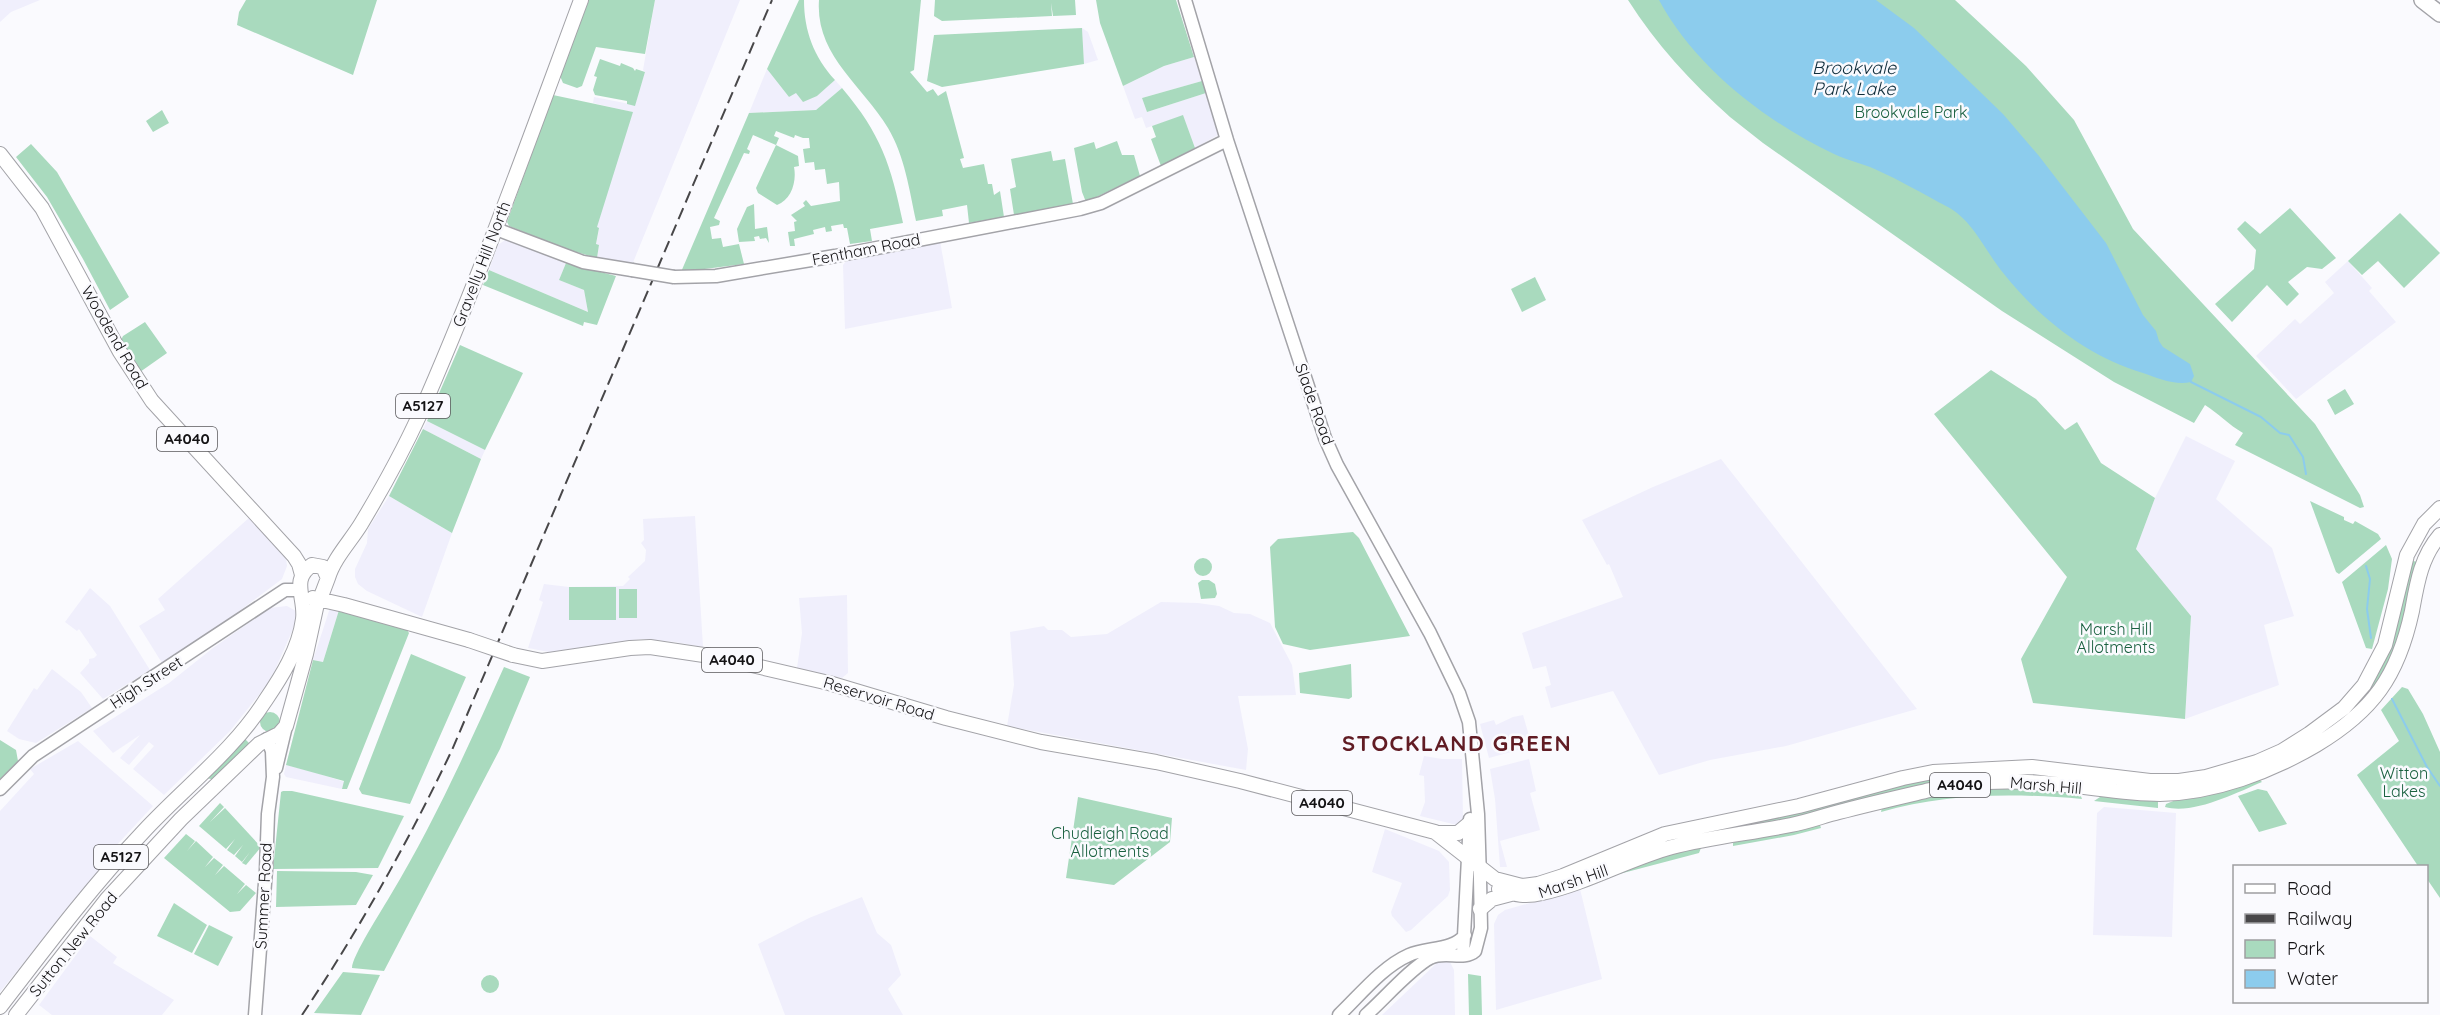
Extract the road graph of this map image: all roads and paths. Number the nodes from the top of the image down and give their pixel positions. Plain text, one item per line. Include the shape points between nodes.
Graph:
1 (580, 0) edge
2 (1185, 0) edge
3 (2422, 0) edge
4 (2440, 14) edge
5 (1227, 140) junction
6 (0, 154) edge
7 (496, 229) junction
8 (2440, 507) edge
9 (364, 519) junction
10 (2438, 536) edge
11 (310, 568) junction
12 (328, 579) junction
13 (300, 591) junction
14 (319, 599) junction
15 (344, 604) junction
16 (258, 712) junction
17 (286, 723) junction
18 (267, 739) junction
19 (2092, 773) junction
20 (273, 777) junction
21 (0, 789) edge
22 (2091, 789) junction
23 (1474, 793) junction
24 (1470, 824) junction
25 (1413, 827) junction
26 (1726, 828) junction
27 (1439, 833) junction
28 (1474, 868) junction
29 (1513, 894) junction
30 (1480, 909) junction
31 (1464, 934) junction
32 (1463, 955) junction
33 (0, 1007) edge
34 (16, 1015) edge
35 (255, 1015) edge
36 (1339, 1015) edge
37 (1366, 1015) edge

1 - 7 main road, Gravelly Hill North / A5127
2 - 5 street, Slade Road
3 - 4 highway
5 - 7 street, Fentham Road, bridge via 1101,203 1080,209 716,276 674,277 583,262
5 - 23 street, Slade Road via 1325,438 1464,704 1471,735
6 - 11 main road, Woodend Road / A4040 via 42,208 120,352 152,401
7 - 9 main road, Gravelly Hill North / A5127 via 419,416
8 - 19 main road, Marsh Hill / A4040 via 2424,524 2407,555 2377,663 2354,698 2327,721 2282,751 2206,777 2150,781
9 - 11 main road, Gravelly Hill North / A5127 via 344,543
9 - 12 main road, Gravelly Hill North / A5127
10 - 22 main road, Marsh Hill / A4040 via 2416,583 2406,633 2393,669 2367,707 2339,730 2263,772 2202,789 2163,794
11 - 12 main road, Woodend Road via 323,567
11 - 13 main road
12 - 14 main road, Gravelly Hill North
12 - 15 main road via 334,596
13 - 14 main road, Reservoir Road
13 - 16 main road, A5127 via 303,617 295,648
13 - 21 street, High Street via 285,590 33,756
14 - 15 main road, Reservoir Road / A4040
14 - 17 main road, Summer Road
15 - 25 main road, Reservoir Road / A4040, bridge via 542,661 650,647 717,657 830,682 1041,742 1240,781
16 - 17 main road via 275,706 284,713
16 - 18 main road via 256,730
16 - 33 main road, Sutton New Road / A5127 via 235,743 117,861
17 - 18 main road, Sutton New Road / A5127 via 279,734
17 - 20 street, Summer Road
18 - 20 street, Summer Road
18 - 34 main road, Sutton New Road / A5127 via 143,859
19 - 22 main road
19 - 26 main road, Marsh Hill / A4040 via 2032,767 1933,772
20 - 35 street, Summer Road
22 - 26 main road, Marsh Hill / A4040 via 2056,783 1965,784 1795,824
23 - 24 street, Slade Road
23 - 28 street, Slade Road via 1478,814
24 - 27 main road via 1458,833
24 - 28 street, Slade Road
25 - 27 main road, Reservoir Road / A4040
25 - 28 main road, Reservoir Road / A4040
26 - 28 main road, Marsh Hill / A4040 via 1682,829 1538,884 1506,883
26 - 29 main road, Marsh Hill / A4040 via 1544,893
27 - 28 main road, Reservoir Road / A4040
28 - 29 main road, Marsh Hill / A4040 via 1494,888
28 - 30 street
28 - 31 street
29 - 30 main road via 1494,898
30 - 32 street via 1481,928 1475,951
31 - 32 street
31 - 36 street via 1454,944 1400,960
32 - 37 street via 1441,954 1426,960

